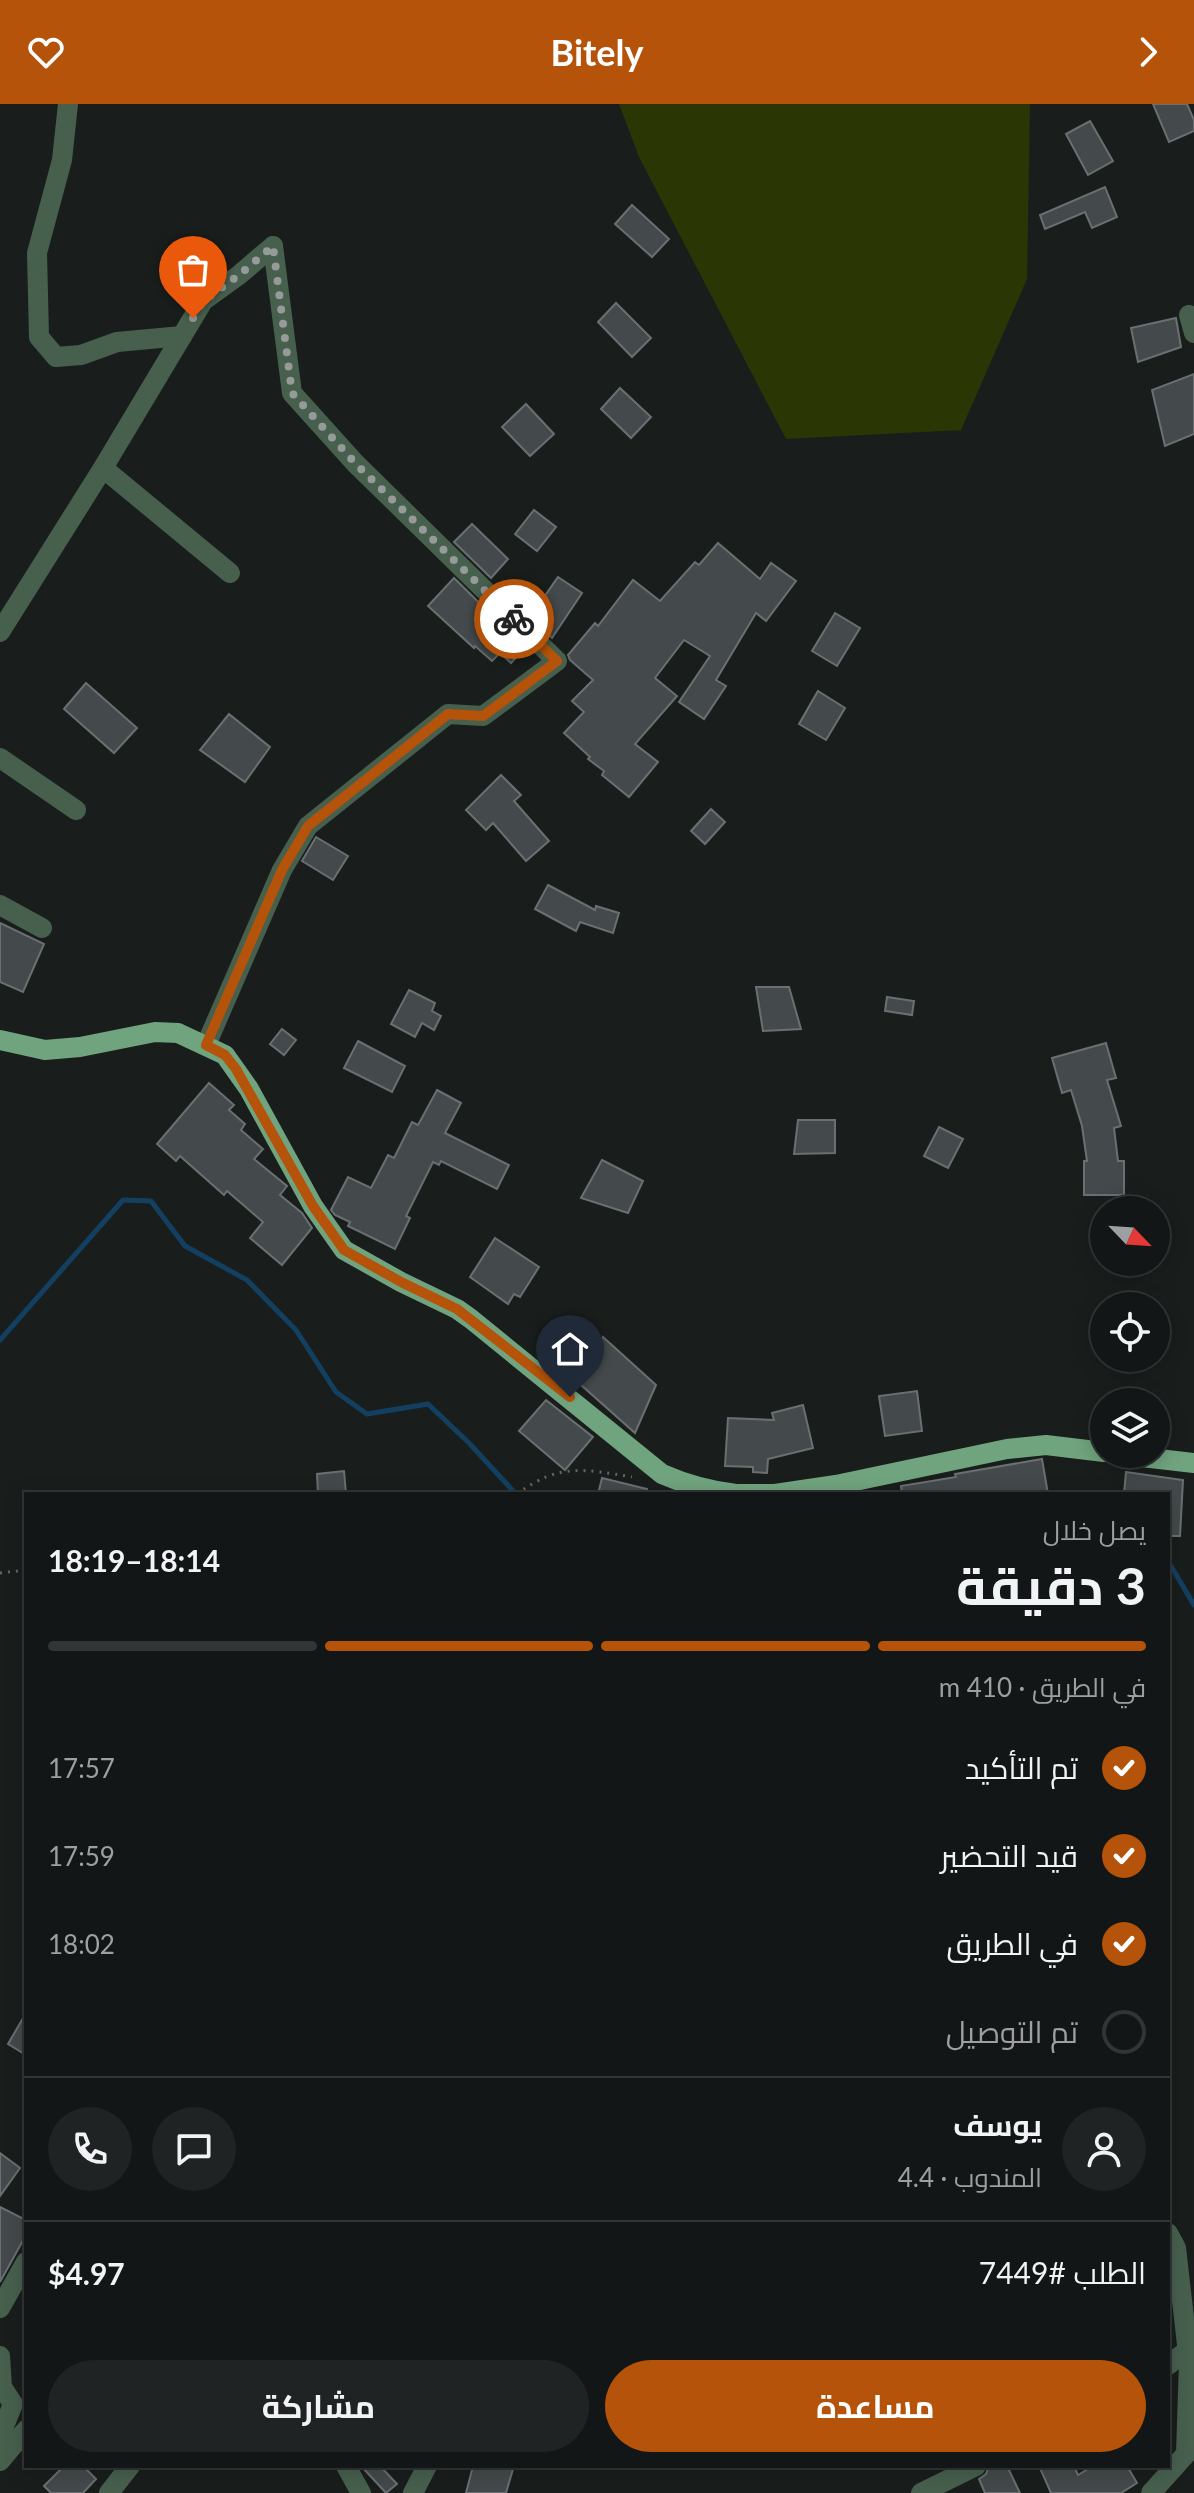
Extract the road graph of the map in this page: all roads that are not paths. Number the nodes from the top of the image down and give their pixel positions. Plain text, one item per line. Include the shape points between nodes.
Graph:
1 (68, 104) edge
2 (182, 336) junction
3 (103, 468) junction
4 (230, 573) dead end
5 (0, 632) edge
6 (0, 758) edge
7 (76, 810) dead end
8 (0, 905) edge
9 (42, 928) dead end
10 (0, 1040) edge
11 (206, 1045) junction
12 (1090, 1450) edge
13 (1170, 1460) edge
14 (1194, 1463) edge
15 (720, 1492) edge
16 (789, 1492) edge
17 (1170, 2237) edge
18 (24, 2266) edge
19 (0, 2308) edge
20 (1188, 2350) junction
21 (0, 2356) edge
22 (1170, 2364) edge
23 (24, 2432) edge
24 (0, 2436) edge
25 (0, 2461) edge
26 (128, 2468) edge
27 (347, 2468) edge
28 (426, 2468) edge
29 (972, 2468) edge
30 (109, 2493) edge
31 (361, 2493) edge
32 (413, 2493) edge
33 (921, 2493) edge
34 (1151, 2493) edge

1 - 2 street via 62,160 37,253 39,337 56,357 81,355 117,342
2 - 3 street
2 - 11 street via 203,301 273,246 292,393 355,463 557,661 483,716 448,714 308,826 282,870
3 - 4 street
3 - 5 street
6 - 7 street
8 - 9 street
10 - 11 main road via 45,1050 155,1032 178,1033
11 - 15 main road via 225,1055 236,1069 313,1206 344,1250 457,1309 654,1468 685,1484
12 - 16 main road via 1046,1445 1007,1449
13 - 14 main road
17 - 20 street via 1176,2248
18 - 19 street
20 - 22 street
20 - 34 street via 1186,2454
21 - 24 street via 2,2387 13,2404
23 - 25 street
26 - 30 street
27 - 31 street
28 - 32 street
29 - 33 street

